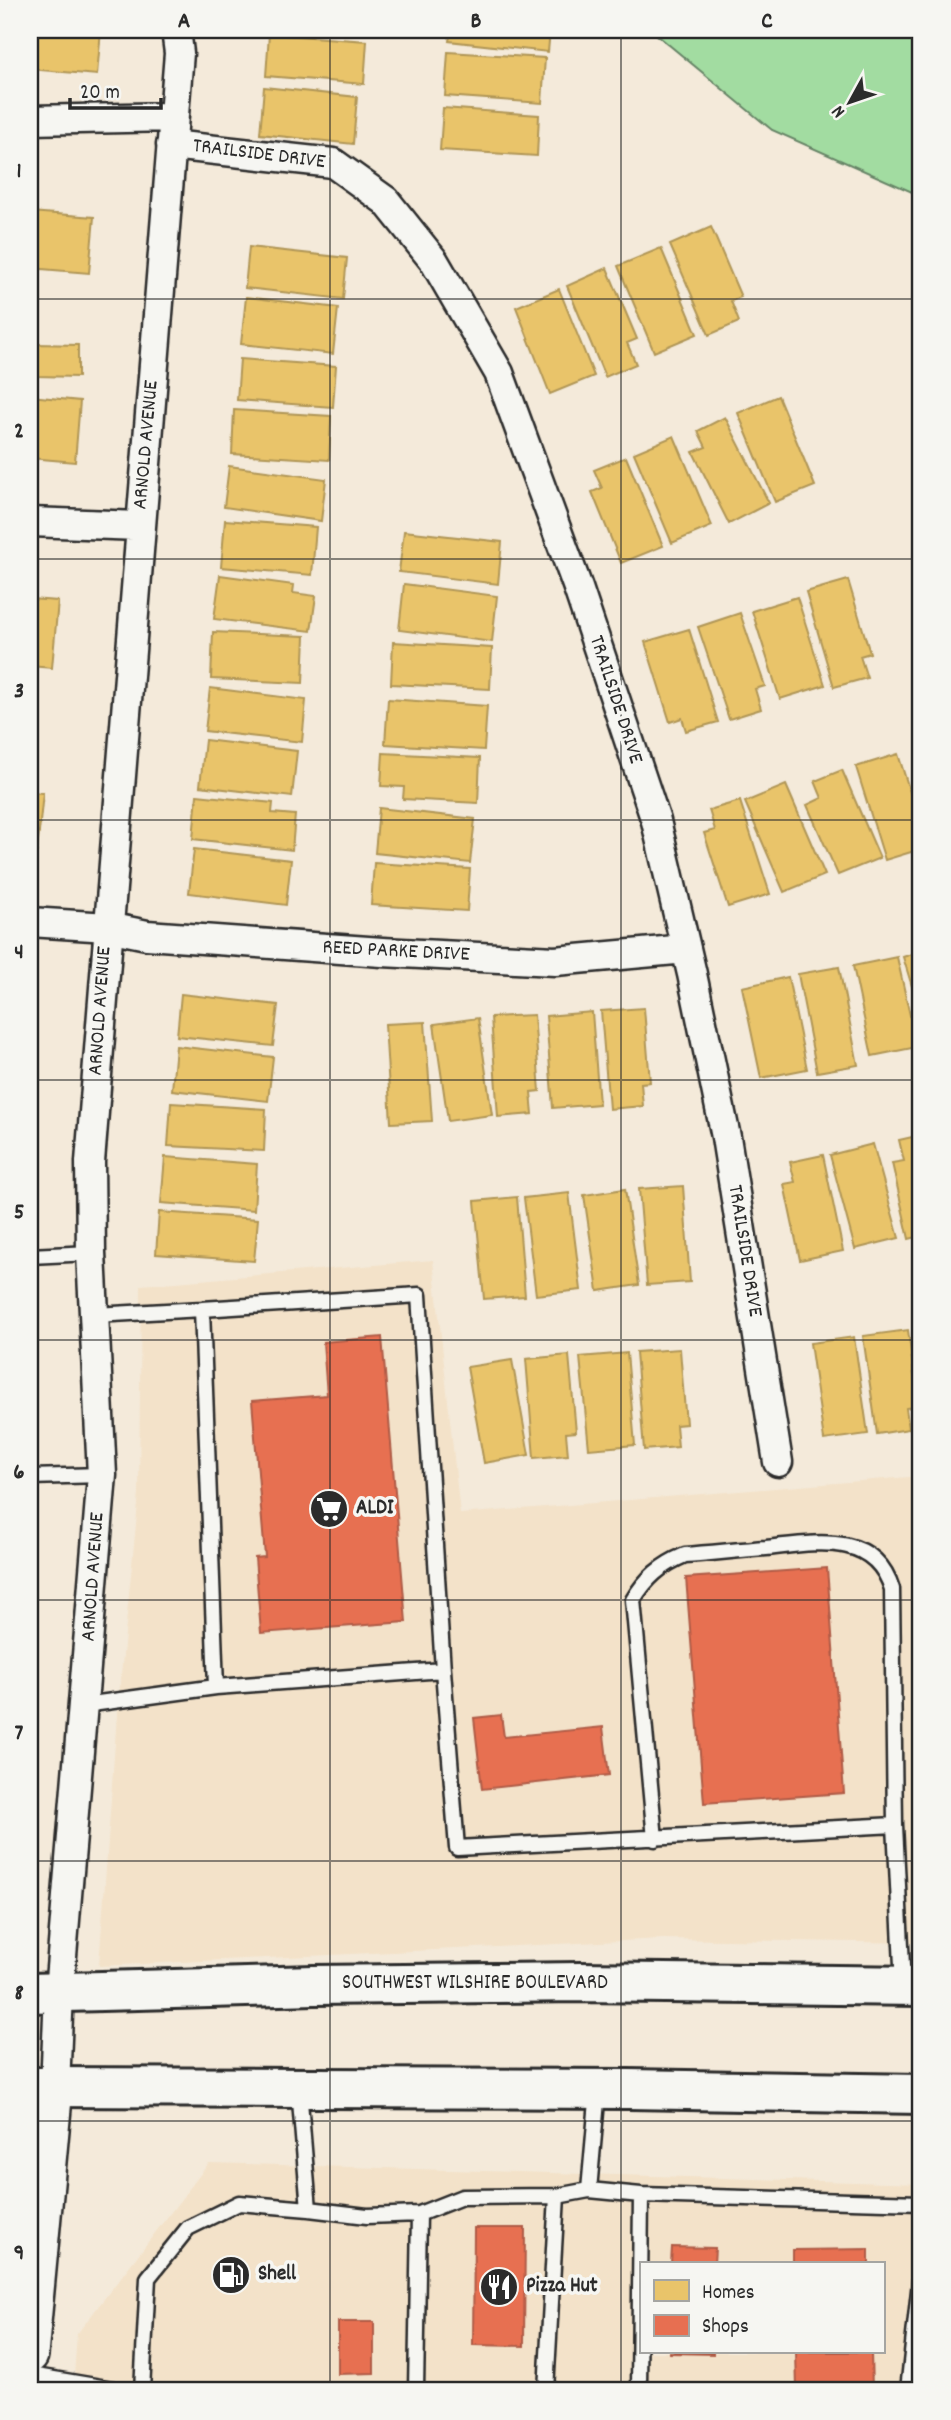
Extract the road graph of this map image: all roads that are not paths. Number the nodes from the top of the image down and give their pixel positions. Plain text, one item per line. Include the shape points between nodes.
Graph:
1 (176, 30) edge
2 (30, 120) edge
3 (172, 131) junction
4 (30, 522) edge
5 (140, 526) junction
6 (30, 922) edge
7 (108, 927) junction
8 (685, 949) junction
9 (91, 1253) junction
10 (30, 1256) edge
11 (202, 1309) junction
12 (96, 1315) junction
13 (778, 1462) dead end
14 (102, 1475) junction
15 (30, 1477) edge
16 (443, 1670) junction
17 (216, 1687) junction
18 (84, 1704) junction
19 (895, 1825) junction
20 (655, 1839) junction
21 (912, 1986) edge
22 (44, 1992) edge
23 (43, 2087) edge
24 (299, 2087) junction
25 (598, 2089) junction
26 (921, 2094) edge
27 (589, 2190) junction
28 (641, 2195) junction
29 (557, 2196) junction
30 (921, 2203) edge
31 (309, 2209) junction
32 (419, 2214) junction
33 (640, 2262) edge
34 (921, 2272) edge
35 (640, 2292) edge
36 (30, 2355) edge
37 (30, 2375) edge
38 (119, 2390) edge
39 (142, 2390) edge
40 (416, 2390) edge
41 (546, 2390) edge
42 (639, 2390) edge
43 (908, 2390) edge

1 - 3 street, ARNOLD AVENUE via 179,53
2 - 3 street, TRAILSIDE DRIVE
3 - 5 street, ARNOLD AVENUE
3 - 8 street, TRAILSIDE DRIVE via 333,163 386,201 434,261 499,373 573,575 656,821
4 - 5 street
5 - 7 street, ARNOLD AVENUE
6 - 7 street, REED PARKE DRIVE
7 - 8 street, REED PARKE DRIVE via 147,935 555,961
7 - 9 street, ARNOLD AVENUE via 90,1162
8 - 13 street, TRAILSIDE DRIVE via 726,1137
9 - 10 lane
9 - 12 street, ARNOLD AVENUE
11 - 12 lane
11 - 16 lane via 419,1296
11 - 17 lane
12 - 14 street, ARNOLD AVENUE
14 - 15 lane
14 - 18 street, ARNOLD AVENUE
16 - 17 lane
16 - 20 lane via 457,1848
17 - 18 lane
18 - 22 street, ARNOLD AVENUE
19 - 20 lane
19 - 20 lane via 892,1589 882,1565 870,1556 829,1542 685,1555 665,1563 640,1588 633,1600
19 - 21 lane
21 - 22 main road, SOUTHWEST WILSHIRE BOULEVARD via 552,1983
22 - 23 street, ARNOLD AVENUE
23 - 24 main road
23 - 36 street
24 - 25 main road
24 - 31 lane
25 - 26 main road
25 - 27 lane
27 - 28 lane
27 - 29 lane
28 - 30 lane
28 - 33 lane
29 - 32 lane via 462,2197
29 - 41 lane
31 - 32 lane via 367,2216
31 - 39 lane via 239,2203 188,2228 148,2278
32 - 40 lane
34 - 43 lane
35 - 42 lane
37 - 38 lane

